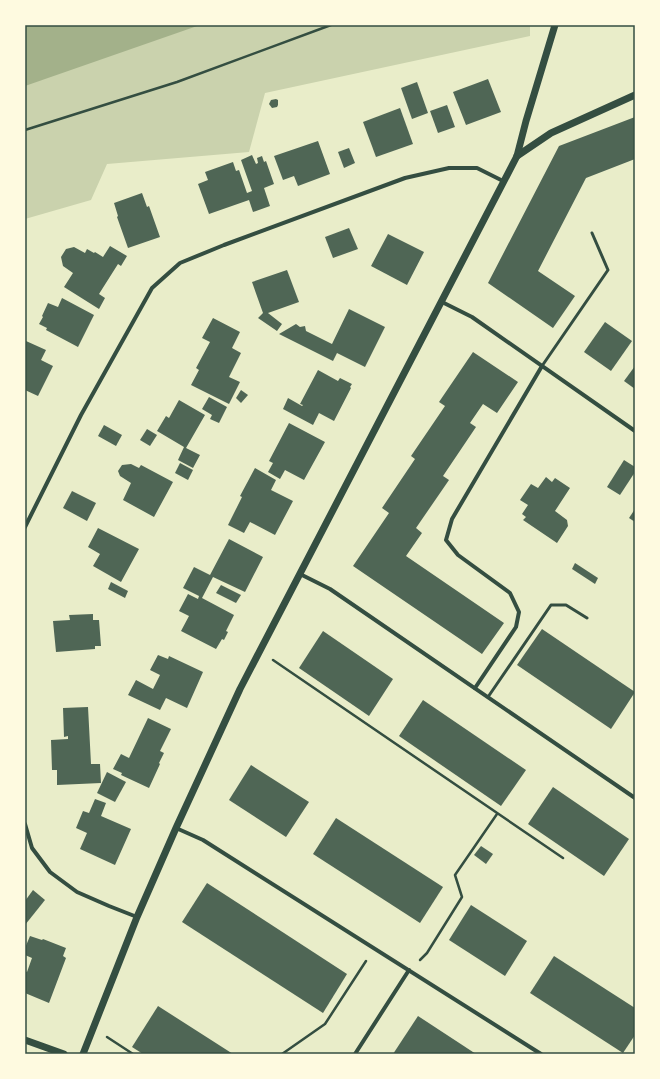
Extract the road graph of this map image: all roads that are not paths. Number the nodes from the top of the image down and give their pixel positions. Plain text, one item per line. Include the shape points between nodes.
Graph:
1 (555, 25) edge
2 (635, 95) edge
3 (517, 156) junction
4 (503, 182) junction
5 (592, 233) dead end
6 (442, 302) junction
7 (542, 366) junction
8 (635, 431) edge
9 (25, 527) edge
10 (299, 574) junction
11 (588, 618) dead end
12 (474, 688) junction
13 (488, 697) junction
14 (635, 798) edge
15 (25, 824) edge
16 (176, 828) junction
17 (137, 917) junction
18 (409, 970) junction
19 (25, 1040) edge
20 (64, 1054) edge
21 (83, 1054) edge
22 (355, 1054) edge
23 (541, 1054) edge

1 - 3 street
2 - 3 street via 551,133
3 - 4 street
4 - 6 street
4 - 9 street via 477,168 449,168 405,178 180,263 152,288 81,415
5 - 7 lane via 608,270
6 - 7 street via 472,317
6 - 10 street
7 - 8 street
7 - 12 street via 452,519 446,540 458,555 510,593 519,612 516,627
10 - 12 street via 330,589
10 - 16 street via 240,689
11 - 13 lane via 566,605 551,605
12 - 13 street
13 - 14 street
15 - 17 street via 32,848 50,872 77,892
16 - 17 street
16 - 18 street via 203,840
17 - 21 street
18 - 22 street
18 - 23 street
19 - 20 street

